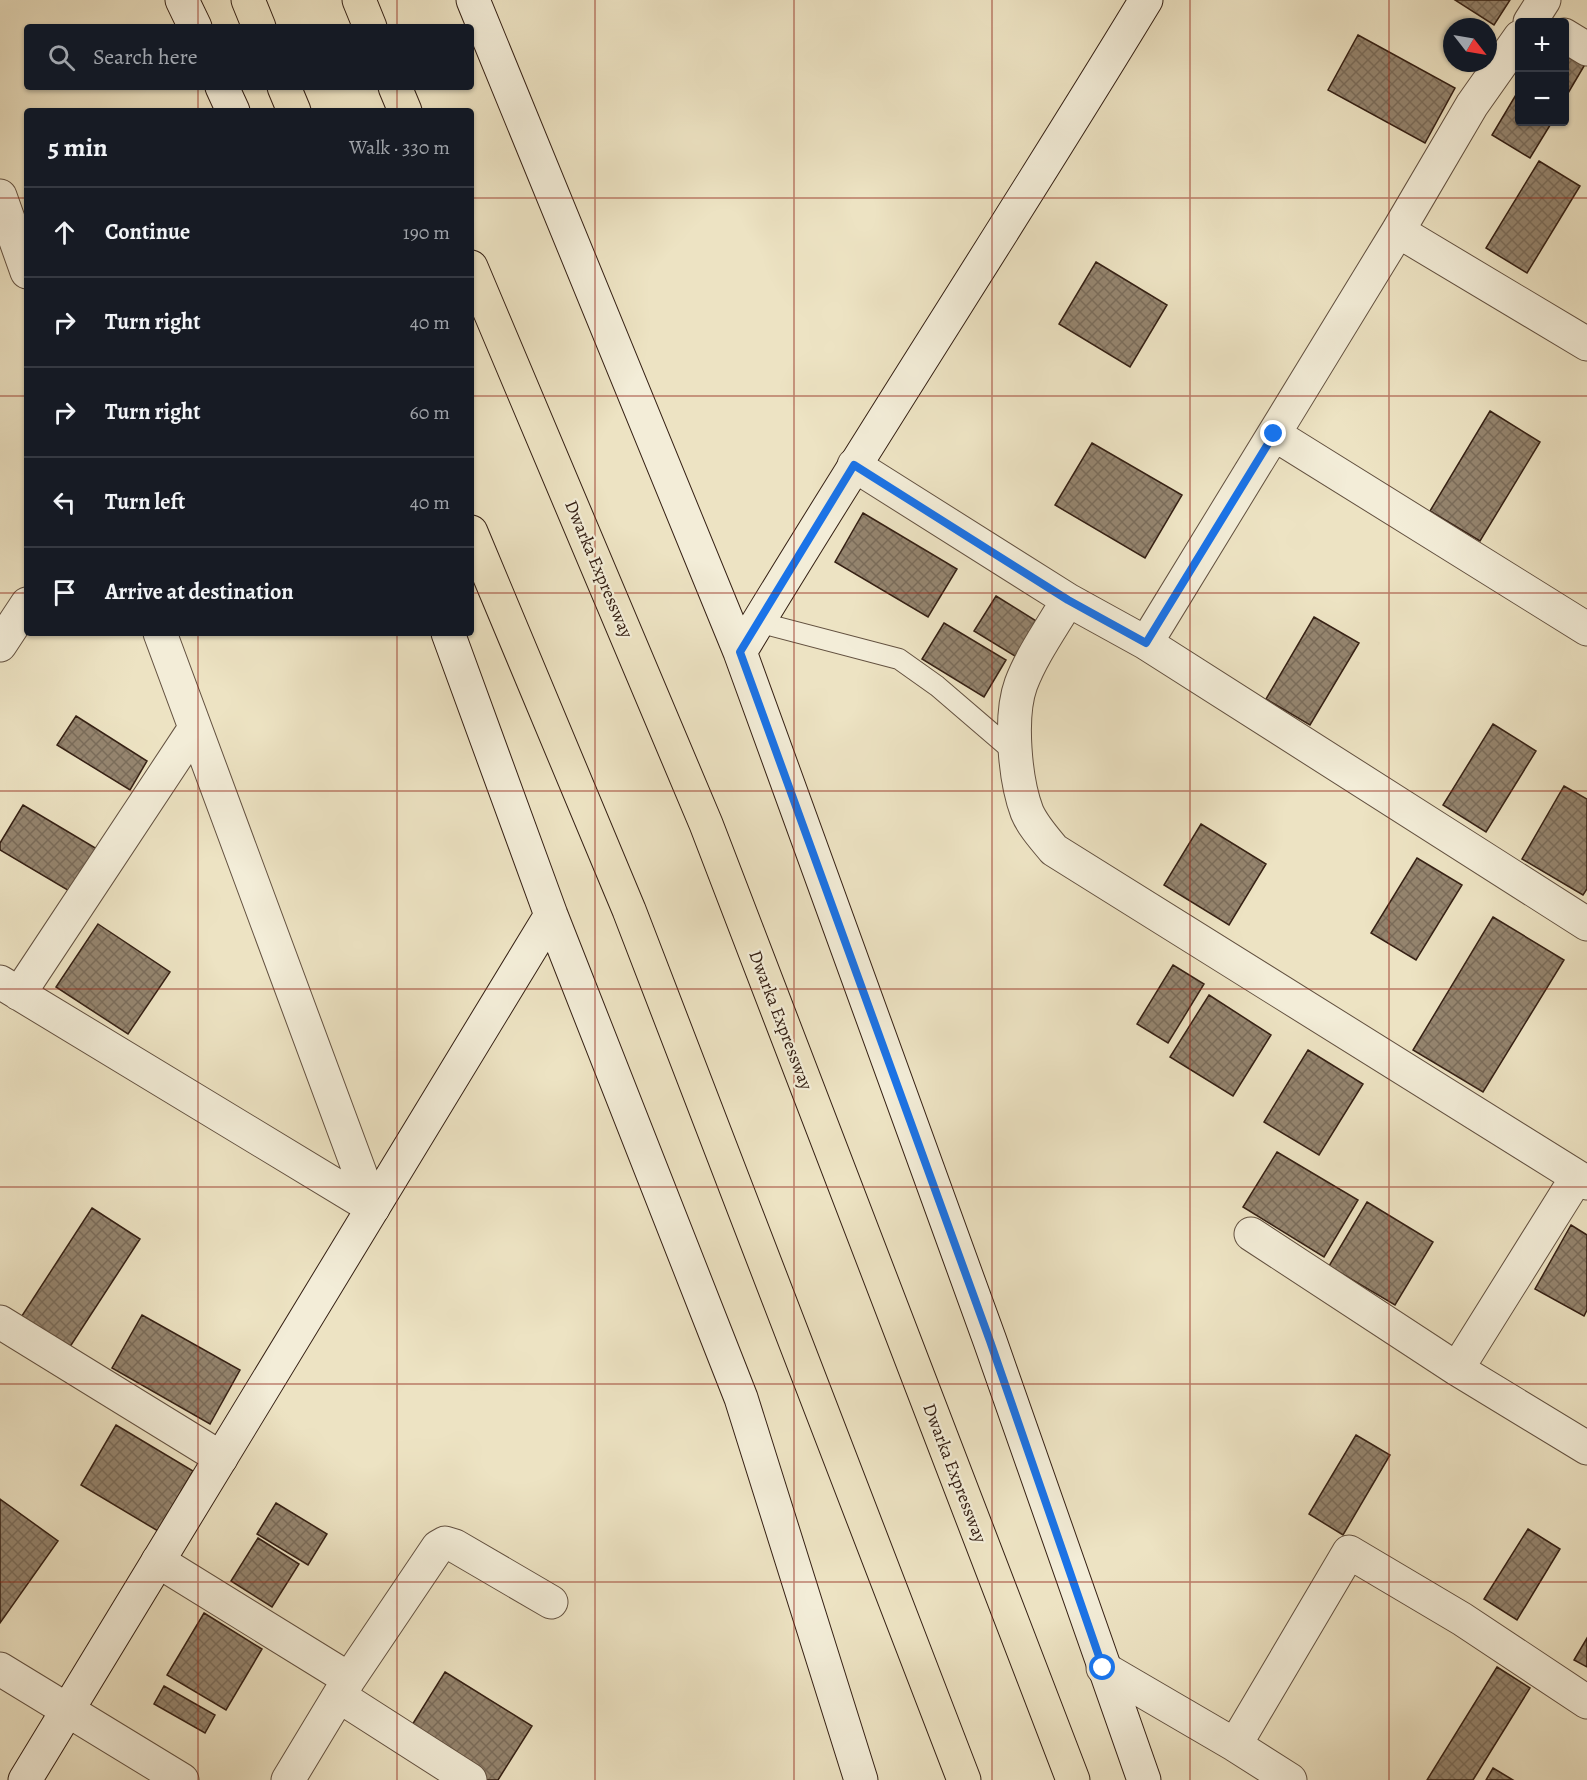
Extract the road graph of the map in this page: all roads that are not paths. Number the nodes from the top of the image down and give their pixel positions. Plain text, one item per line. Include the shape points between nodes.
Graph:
1 (182, 0) edge
2 (248, 0) edge
3 (359, 0) edge
4 (473, 0) edge
5 (1146, 0) edge
6 (194, 24) edge
7 (258, 24) edge
8 (369, 24) edge
9 (1569, 38) edge
10 (1515, 46) edge
11 (1587, 49) edge
12 (223, 90) edge
13 (285, 90) edge
14 (396, 90) edge
15 (232, 108) edge
16 (293, 108) edge
17 (404, 108) edge
18 (0, 196) edge
19 (1398, 231) junction
20 (24, 264) edge
21 (474, 274) edge
22 (1587, 344) edge
23 (1274, 434) junction
24 (854, 465) junction
25 (474, 539) edge
26 (1068, 600) junction
27 (24, 609) edge
28 (758, 622) junction
29 (1587, 629) edge
30 (161, 636) edge
31 (449, 636) edge
32 (1146, 643) junction
33 (0, 645) edge
34 (740, 652) junction
35 (195, 728) junction
36 (1015, 753) junction
37 (551, 915) junction
38 (1587, 924) edge
39 (9, 988) edge
40 (1582, 1180) edge
41 (373, 1208) junction
42 (1251, 1234) dead end
43 (0, 1322) edge
44 (1456, 1369) junction
45 (1587, 1449) edge
46 (221, 1458) junction
47 (158, 1561) junction
48 (551, 1602) dead end
49 (1103, 1668) junction
50 (0, 1669) edge
51 (344, 1688) junction
52 (1587, 1702) edge
53 (68, 1709) junction
54 (1235, 1745) junction
55 (25, 1780) edge
56 (182, 1780) edge
57 (288, 1780) edge
58 (470, 1780) edge
59 (861, 1780) edge
60 (964, 1780) edge
61 (1073, 1780) edge
62 (1144, 1780) edge
63 (1290, 1780) edge

1 - 6 street
2 - 7 highway
3 - 8 highway
4 - 34 street
5 - 24 street
9 - 11 street
10 - 19 street via 1472,105
12 - 15 street
13 - 16 highway
14 - 17 highway
18 - 20 street
19 - 22 street
19 - 23 street
21 - 61 highway, Dwarka Expressway via 706,824
23 - 29 street
23 - 32 street
24 - 26 street
24 - 28 street
25 - 60 highway via 629,910
26 - 32 street
26 - 36 street via 1021,685 1016,700
27 - 33 street
28 - 34 street
28 - 36 lane via 899,659
30 - 35 street
31 - 37 street
32 - 38 street
34 - 49 street via 990,1341
35 - 39 street
35 - 41 street
36 - 40 street via 1028,814 1054,850
37 - 41 street
37 - 59 street via 741,1398
39 - 41 street
40 - 44 street
41 - 46 street
42 - 44 street
43 - 46 street
44 - 45 street
46 - 47 street
47 - 51 street
47 - 53 street
48 - 51 street via 455,1546 442,1544
49 - 54 street
49 - 62 street
50 - 53 street
51 - 57 street
51 - 58 street
52 - 54 street via 1462,1619 1349,1552
53 - 55 street
53 - 56 street
54 - 63 street

